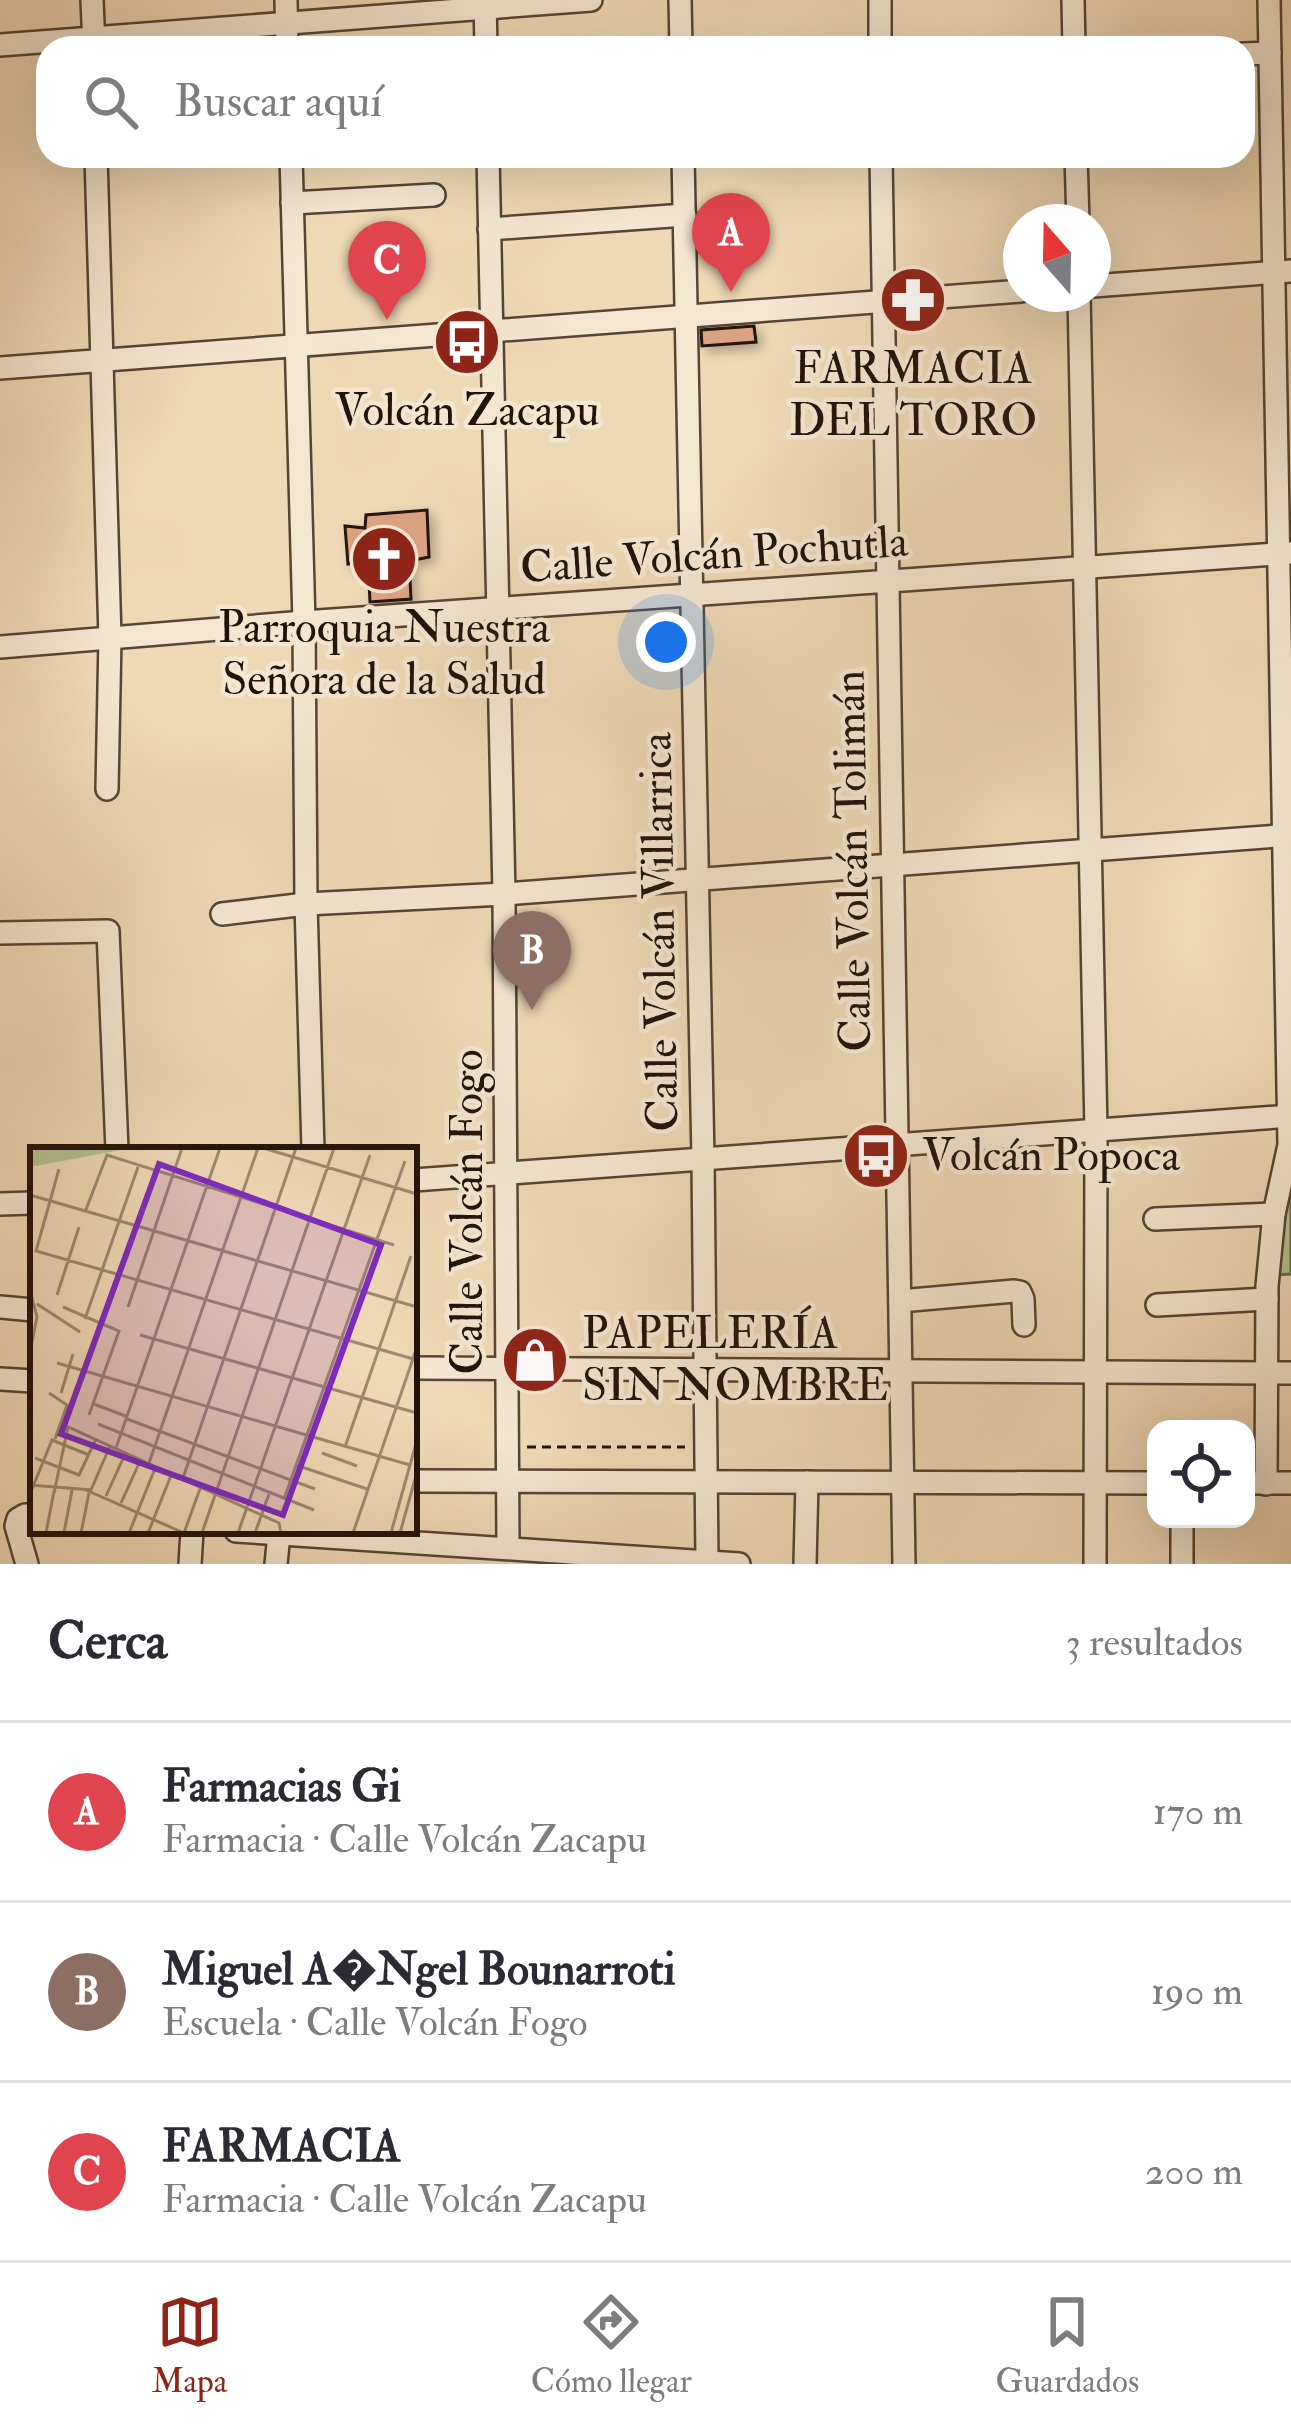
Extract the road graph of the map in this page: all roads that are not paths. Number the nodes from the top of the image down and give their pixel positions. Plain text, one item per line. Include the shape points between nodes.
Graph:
1 (92, 0) edge
2 (591, 0) edge
3 (680, 0) edge
4 (880, 0) edge
5 (1073, 0) edge
6 (1269, 0) edge
7 (485, 4) edge
8 (286, 11) edge
9 (93, 36) edge
10 (135, 36) edge
11 (486, 36) edge
12 (681, 36) edge
13 (880, 36) edge
14 (1074, 36) edge
15 (36, 44) edge
16 (0, 45) edge
17 (1270, 53) junction
18 (1255, 54) edge
19 (96, 168) edge
20 (291, 168) edge
21 (488, 168) edge
22 (683, 168) edge
23 (880, 168) edge
24 (1076, 168) edge
25 (434, 195) dead end
26 (292, 203) junction
27 (1077, 204) edge
28 (685, 215) junction
29 (489, 229) junction
30 (1283, 272) edge
31 (1111, 285) edge
32 (1003, 292) edge
33 (881, 302) junction
34 (1079, 312) edge
35 (687, 317) junction
36 (491, 332) junction
37 (298, 347) junction
38 (100, 362) junction
39 (0, 368) edge
40 (1286, 554) edge
41 (1084, 568) junction
42 (886, 582) junction
43 (693, 595) junction
44 (1286, 608) edge
45 (498, 609) junction
46 (304, 622) junction
47 (110, 638) junction
48 (0, 647) edge
49 (107, 789) dead end
50 (1288, 836) edge
51 (1091, 850) junction
52 (893, 865) junction
53 (698, 878) junction
54 (504, 895) junction
55 (306, 904) junction
56 (222, 914) dead end
57 (0, 933) edge
58 (1290, 1116) edge
59 (1096, 1130) junction
60 (897, 1145) junction
61 (117, 1147) edge
62 (313, 1147) edge
63 (703, 1159) junction
64 (508, 1174) junction
65 (417, 1180) edge
66 (30, 1203) edge
67 (0, 1204) edge
68 (1274, 1214) junction
69 (1155, 1219) dead end
70 (1291, 1285) edge
71 (1267, 1292) junction
72 (900, 1301) junction
73 (1157, 1305) dead end
74 (1024, 1325) dead end
75 (417, 1368) edge
76 (509, 1369) junction
77 (704, 1370) junction
78 (901, 1371) junction
79 (1096, 1372) junction
80 (1267, 1372) junction
81 (1291, 1372) edge
82 (0, 1379) edge
83 (30, 1381) edge
84 (417, 1481) edge
85 (508, 1481) junction
86 (706, 1482) junction
87 (807, 1482) junction
88 (903, 1482) junction
89 (1096, 1483) junction
90 (1147, 1483) edge
91 (1256, 1484) edge
92 (1291, 1484) edge
93 (26, 1517) edge
94 (1182, 1528) edge
95 (192, 1534) edge
96 (278, 1534) edge
97 (320, 1534) edge
98 (368, 1540) junction
99 (508, 1548) junction
100 (458, 1555) edge
101 (549, 1557) edge
102 (644, 1561) edge
103 (707, 1562) edge
104 (27, 1564) edge
105 (190, 1564) edge
106 (276, 1564) edge
107 (367, 1564) edge
108 (739, 1564) edge
109 (805, 1564) edge
110 (904, 1564) edge
111 (1095, 1564) edge
112 (1182, 1564) edge

1 - 9 street
2 - 7 street
3 - 12 street
4 - 13 street
5 - 14 street
6 - 17 street
7 - 8 street
7 - 11 street
8 - 10 street
15 - 16 street
17 - 18 street
17 - 30 street
19 - 38 street
20 - 26 street
21 - 29 street, Calle Volcán Fogo
22 - 28 street, Calle Volcán Villarrica
23 - 33 street, Calle Volcán Tolimán
24 - 27 street
25 - 26 street
26 - 37 street
28 - 29 street
28 - 35 street, Calle Volcán Villarrica
29 - 36 street, Calle Volcán Fogo
30 - 31 street
30 - 40 street
32 - 33 street
33 - 35 street
33 - 42 street, Calle Volcán Tolimán
34 - 41 street
35 - 36 street
35 - 43 street, Calle Volcán Villarrica
36 - 37 street
36 - 45 street, Calle Volcán Fogo
37 - 38 street
37 - 46 street
38 - 39 street
38 - 47 street
40 - 41 street, Calle Volcán Pochutla
40 - 44 street
41 - 42 street, Calle Volcán Pochutla
41 - 51 street
42 - 43 street, Calle Volcán Pochutla
42 - 52 street, Calle Volcán Tolimán
43 - 45 street, Calle Volcán Pochutla
43 - 53 street, Calle Volcán Villarrica
44 - 50 street
45 - 46 street, Calle Volcán Pochutla
45 - 54 street, Calle Volcán Fogo
46 - 47 street, Calle Volcán Pochutla
46 - 55 street
47 - 48 street, Calle Volcán Pochutla
47 - 49 street
50 - 51 street
50 - 58 street
51 - 52 street
51 - 59 street
52 - 53 street
52 - 60 street, Calle Volcán Tolimán
53 - 54 street
53 - 63 street, Calle Volcán Villarrica
54 - 55 street
54 - 64 street, Calle Volcán Fogo
55 - 56 street
55 - 62 street
57 - 61 street via 108,931
58 - 59 street
58 - 68 street
59 - 60 street
59 - 79 street
60 - 63 street
60 - 72 street, Calle Volcán Tolimán
63 - 64 street
63 - 77 street, Calle Volcán Villarrica
64 - 65 street
64 - 76 street, Calle Volcán Fogo
66 - 67 street
68 - 69 street
68 - 71 street
70 - 71 street
71 - 73 street
71 - 80 street
72 - 74 street via 1020,1292
72 - 78 street, Calle Volcán Tolimán
75 - 76 street
76 - 77 street
76 - 85 street, Calle Volcán Fogo
77 - 78 street
77 - 86 street, Calle Volcán Villarrica
78 - 79 street
78 - 88 street, Calle Volcán Tolimán
79 - 80 street
79 - 89 street
80 - 81 street
80 - 91 street
82 - 83 street
84 - 85 street
85 - 86 street
85 - 99 street, Calle Volcán Fogo
86 - 87 street
86 - 103 street, Calle Volcán Villarrica
87 - 88 street
87 - 109 street
88 - 89 street
88 - 110 street, Calle Volcán Tolimán
89 - 90 street
89 - 111 street
91 - 92 street
93 - 104 street via 16,1526
94 - 112 street
95 - 105 street
96 - 106 street
97 - 98 street
98 - 100 street
98 - 107 street
99 - 100 street
99 - 101 street
101 - 102 street
102 - 103 street
103 - 108 street

